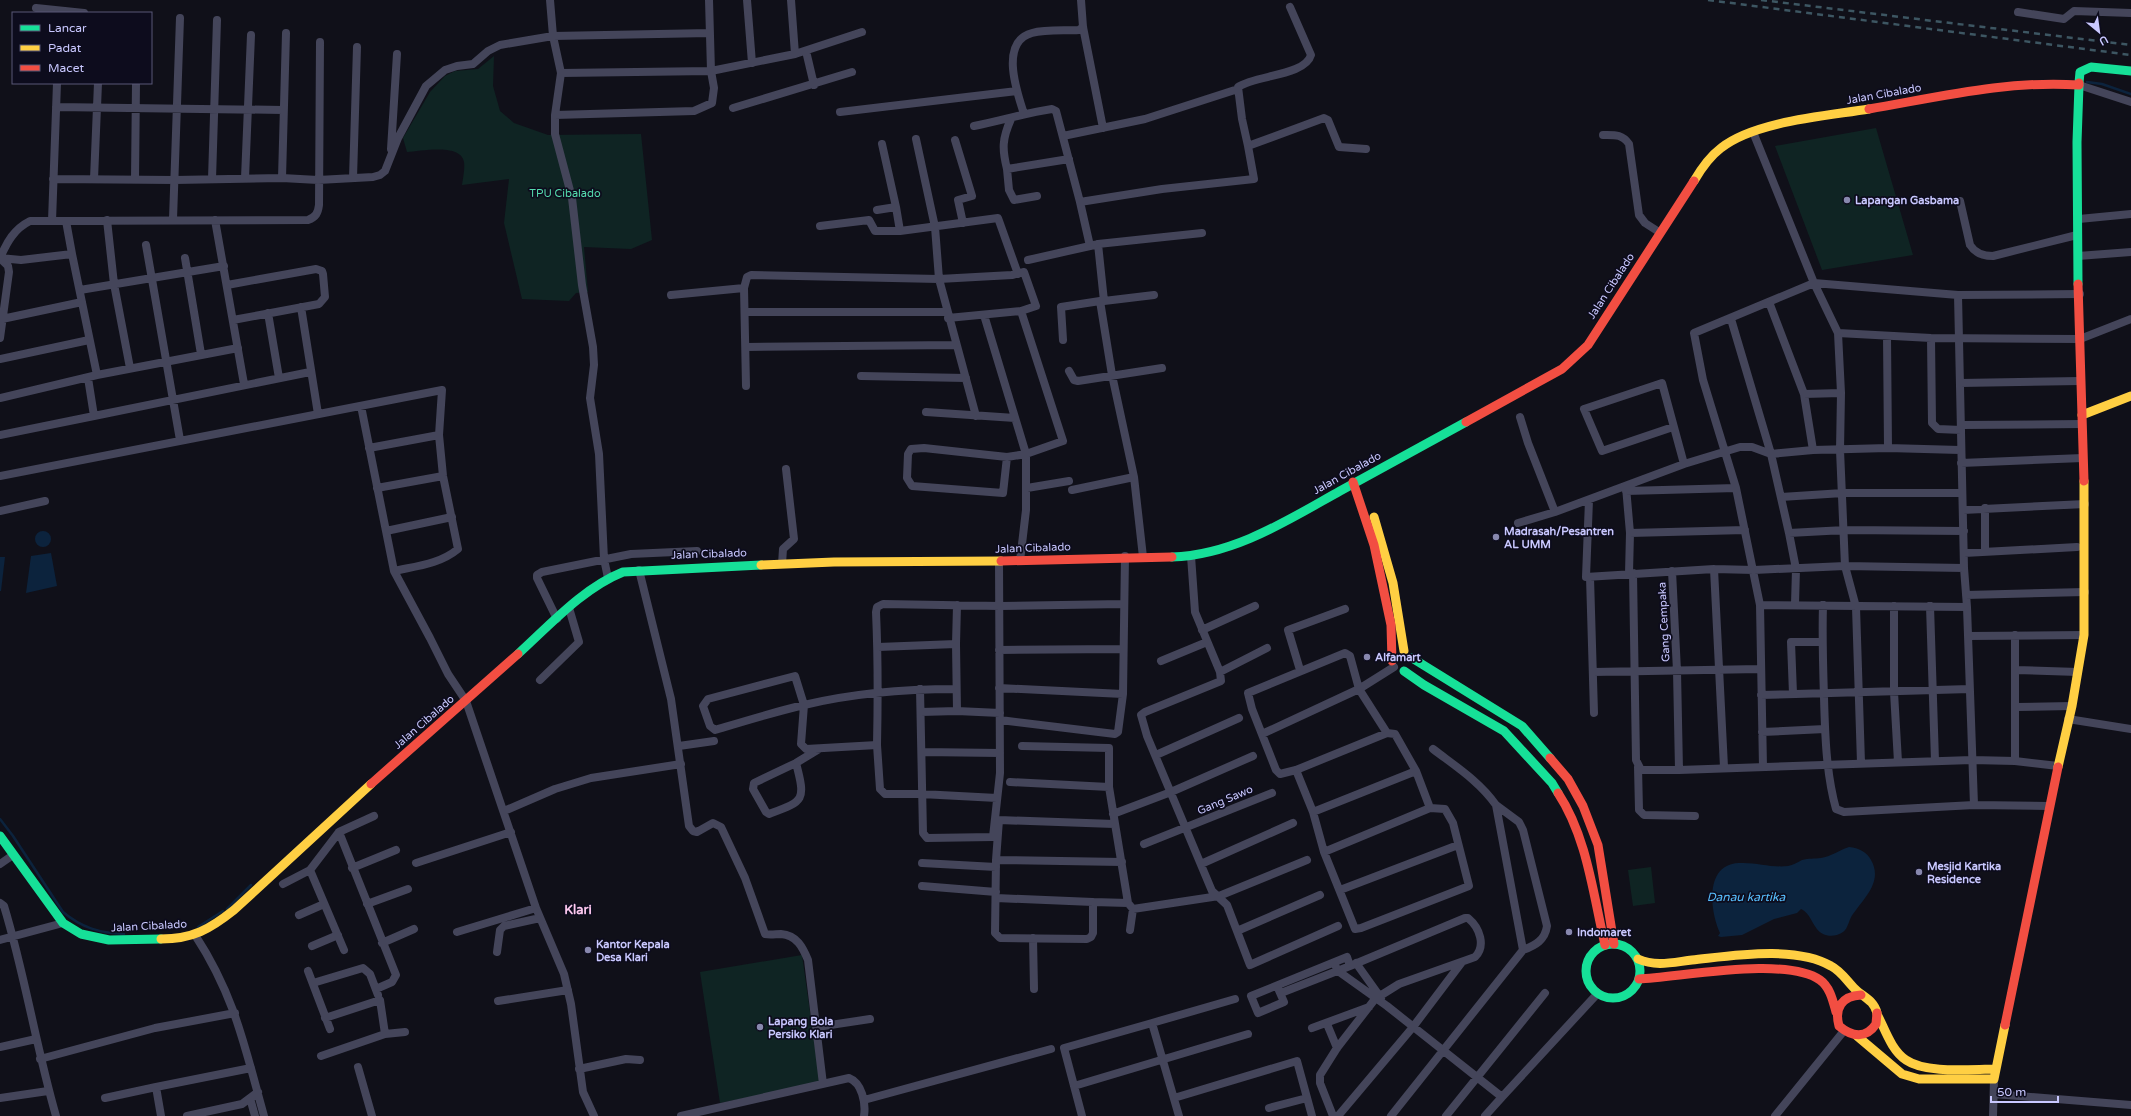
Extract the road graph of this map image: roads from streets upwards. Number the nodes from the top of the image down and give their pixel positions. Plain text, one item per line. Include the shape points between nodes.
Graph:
1 (550, 0) edge
2 (709, 0) edge
3 (747, 0) edge
4 (791, 0) edge
5 (1081, 0) edge
6 (1290, 7) dead end
7 (36, 8) dead end
8 (60, 12) edge
9 (2018, 12) dead end
10 (2131, 13) edge
11 (180, 18) dead end
12 (217, 20) dead end
13 (1083, 27) junction
14 (710, 32) junction
15 (862, 32) dead end
16 (286, 33) dead end
17 (251, 35) dead end
18 (553, 36) junction
19 (320, 42) dead end
20 (356, 47) dead end
21 (806, 51) junction
22 (397, 54) dead end
23 (795, 54) junction
24 (752, 63) junction
25 (711, 71) junction
26 (2131, 71) edge
27 (852, 72) dead end
28 (561, 73) junction
29 (2079, 83) junction
30 (57, 84) edge
31 (98, 84) edge
32 (136, 84) edge
33 (814, 85) junction
34 (1238, 89) junction
35 (1017, 91) junction
36 (2131, 102) edge
37 (97, 106) junction
38 (56, 107) junction
39 (135, 107) junction
40 (214, 108) junction
41 (249, 108) junction
42 (733, 108) dead end
43 (177, 109) junction
44 (283, 110) junction
45 (840, 112) dead end
46 (1024, 114) junction
47 (555, 115) junction
48 (1011, 119) junction
49 (974, 126) dead end
50 (1103, 128) junction
51 (1753, 132) junction
52 (1603, 135) dead end
53 (1064, 136) junction
54 (916, 139) dead end
55 (955, 140) dead end
56 (882, 144) dead end
57 (1248, 146) junction
58 (1366, 149) dead end
59 (391, 153) junction
60 (1070, 159) junction
61 (1007, 169) junction
62 (53, 178) junction
63 (245, 178) junction
64 (282, 178) junction
65 (352, 178) junction
66 (94, 179) junction
67 (134, 179) junction
68 (212, 179) junction
69 (175, 180) junction
70 (318, 180) junction
71 (1037, 196) dead end
72 (1960, 201) dead end
73 (1080, 202) junction
74 (896, 207) junction
75 (877, 210) dead end
76 (2131, 214) edge
77 (174, 219) junction
78 (2079, 219) junction
79 (107, 220) junction
80 (215, 220) junction
81 (52, 221) junction
82 (66, 221) junction
83 (963, 223) junction
84 (820, 226) dead end
85 (935, 227) junction
86 (900, 231) junction
87 (1660, 232) junction
88 (1202, 233) dead end
89 (2077, 235) junction
90 (146, 245) dead end
91 (1094, 245) junction
92 (2131, 252) edge
93 (72, 254) junction
94 (2078, 256) junction
95 (0, 258) edge
96 (185, 258) dead end
97 (1028, 260) dead end
98 (224, 266) junction
99 (188, 272) junction
100 (1018, 274) junction
101 (151, 278) junction
102 (939, 279) junction
103 (1814, 283) junction
104 (114, 284) junction
105 (227, 285) junction
106 (744, 288) junction
107 (80, 290) junction
108 (2080, 294) junction
109 (671, 295) dead end
110 (1154, 295) dead end
111 (1958, 295) junction
112 (1102, 301) junction
113 (82, 302) junction
114 (1769, 302) junction
115 (301, 308) junction
116 (1021, 311) junction
117 (745, 312) junction
118 (268, 313) junction
119 (948, 315) junction
120 (984, 315) junction
121 (2, 319) junction
122 (1731, 319) junction
123 (2131, 319) edge
124 (234, 320) junction
125 (1838, 333) junction
126 (1887, 336) junction
127 (0, 338) edge
128 (1931, 338) junction
129 (1960, 338) junction
130 (2080, 339) junction
131 (89, 340) junction
132 (1063, 340) dead end
133 (956, 345) junction
134 (746, 347) junction
135 (238, 348) junction
136 (201, 354) junction
137 (0, 359) edge
138 (166, 362) junction
139 (130, 368) junction
140 (1162, 368) dead end
141 (1069, 371) dead end
142 (310, 372) junction
143 (97, 375) junction
144 (1112, 375) junction
145 (861, 376) dead end
146 (88, 378) junction
147 (279, 378) junction
148 (966, 378) junction
149 (2080, 381) junction
150 (1960, 383) junction
151 (244, 384) junction
152 (746, 386) dead end
153 (1841, 393) junction
154 (1804, 394) junction
155 (2131, 396) edge
156 (0, 398) edge
157 (173, 400) junction
158 (361, 406) junction
159 (2105, 407) junction
160 (926, 412) dead end
161 (318, 414) junction
162 (94, 416) junction
163 (976, 416) junction
164 (1520, 417) dead end
165 (1015, 418) junction
166 (2082, 422) junction
167 (1673, 427) junction
168 (1961, 428) junction
169 (0, 435) edge
170 (439, 435) junction
171 (180, 440) junction
172 (369, 448) junction
173 (1888, 448) junction
174 (1813, 450) junction
175 (1840, 450) junction
176 (1960, 450) junction
177 (1724, 451) junction
178 (1026, 454) junction
179 (1771, 454) junction
180 (1007, 457) junction
181 (2083, 458) junction
182 (1684, 464) junction
183 (1961, 464) junction
184 (786, 469) dead end
185 (0, 476) edge
186 (443, 476) junction
187 (1134, 477) junction
188 (1357, 480) junction
189 (1069, 481) dead end
190 (377, 488) junction
191 (1027, 488) junction
192 (1626, 488) junction
193 (1736, 488) junction
194 (1072, 490) dead end
195 (1843, 493) junction
196 (1962, 493) junction
197 (1781, 497) junction
198 (1589, 500) junction
199 (45, 501) dead end
200 (2085, 504) junction
201 (1984, 508) junction
202 (1963, 510) junction
203 (0, 511) edge
204 (1555, 512) junction
205 (452, 517) junction
206 (1518, 523) dead end
207 (1745, 530) junction
208 (1845, 530) junction
209 (386, 531) junction
210 (1964, 531) junction
211 (1630, 533) junction
212 (1789, 533) junction
213 (2077, 547) dead end
214 (697, 551) dead end
215 (1985, 552) junction
216 (1964, 553) junction
217 (1143, 554) junction
218 (1125, 556) junction
219 (1191, 556) junction
220 (782, 559) junction
221 (999, 561) junction
222 (1020, 561) junction
223 (1845, 566) junction
224 (1964, 568) junction
225 (606, 569) junction
226 (1714, 569) junction
227 (1796, 569) junction
228 (639, 570) junction
229 (1754, 570) junction
230 (394, 571) junction
231 (1672, 571) junction
232 (1631, 573) junction
233 (1590, 577) junction
234 (2084, 592) junction
235 (1966, 595) junction
236 (1123, 604) junction
237 (1795, 604) junction
238 (957, 605) junction
239 (1760, 605) junction
240 (1823, 605) junction
241 (1000, 606) junction
242 (1255, 606) dead end
243 (1894, 606) junction
244 (1930, 606) junction
245 (1856, 607) junction
246 (1967, 607) junction
247 (569, 608) junction
248 (1345, 609) dead end
249 (553, 614) junction
250 (1202, 630) junction
251 (2015, 635) junction
252 (2084, 635) junction
253 (1968, 636) junction
254 (1207, 642) junction
255 (1822, 642) junction
256 (956, 644) junction
257 (878, 647) junction
258 (1267, 648) dead end
259 (1123, 649) junction
260 (1000, 650) junction
261 (1404, 651) junction
262 (1412, 658) junction
263 (1161, 661) dead end
264 (1393, 664) junction
265 (1760, 669) junction
266 (1300, 670) junction
267 (1718, 670) junction
268 (2015, 670) junction
269 (1404, 671) junction
270 (1633, 671) junction
271 (1677, 671) junction
272 (1220, 672) junction
273 (1593, 672) junction
274 (2078, 672) junction
275 (540, 680) dead end
276 (999, 688) junction
277 (920, 689) junction
278 (956, 689) junction
279 (1360, 689) junction
280 (1932, 689) junction
281 (1970, 689) junction
282 (877, 692) junction
283 (1859, 692) junction
284 (1894, 692) junction
285 (1123, 694) junction
286 (1793, 694) junction
287 (1824, 694) junction
288 (1761, 695) junction
289 (466, 701) junction
290 (804, 705) junction
291 (2072, 706) junction
292 (2016, 707) junction
293 (957, 711) junction
294 (921, 712) junction
295 (1594, 713) dead end
296 (1000, 717) junction
297 (1239, 718) dead end
298 (2068, 720) junction
299 (1825, 729) junction
300 (2131, 729) edge
301 (1762, 732) junction
302 (1387, 733) junction
303 (1262, 734) junction
304 (714, 741) dead end
305 (877, 745) junction
306 (679, 746) junction
307 (1022, 746) dead end
308 (820, 748) junction
309 (1433, 749) dead end
310 (922, 752) junction
311 (1000, 753) junction
312 (1156, 755) junction
313 (1253, 756) dead end
314 (1972, 760) junction
315 (1935, 761) junction
316 (2015, 761) junction
317 (1898, 762) junction
318 (796, 763) junction
319 (1861, 763) junction
320 (681, 764) junction
321 (1828, 764) junction
322 (2058, 766) junction
323 (1638, 767) junction
324 (1724, 767) junction
325 (1764, 767) junction
326 (1296, 770) junction
327 (1679, 770) junction
328 (1416, 771) junction
329 (1010, 782) dead end
330 (1109, 788) junction
331 (1171, 792) junction
332 (1272, 793) dead end
333 (921, 794) junction
334 (996, 798) junction
335 (1496, 805) junction
336 (1974, 805) junction
337 (2049, 806) junction
338 (1430, 808) junction
339 (504, 811) junction
340 (1313, 812) junction
341 (1113, 814) junction
342 (374, 816) dead end
343 (1695, 816) dead end
344 (1294, 823) dead end
345 (1114, 824) junction
346 (1186, 828) junction
347 (339, 832) junction
348 (511, 832) junction
349 (0, 836) edge
350 (1144, 844) dead end
351 (1458, 845) junction
352 (396, 850) dead end
353 (1324, 852) junction
354 (13, 855) junction
355 (1307, 860) dead end
356 (1122, 862) junction
357 (416, 863) dead end
358 (922, 863) dead end
359 (0, 864) edge
360 (996, 864) junction
361 (1201, 864) junction
362 (352, 868) junction
363 (310, 870) junction
364 (282, 884) dead end
365 (922, 886) dead end
366 (408, 889) dead end
367 (1340, 890) junction
368 (996, 895) junction
369 (1320, 895) dead end
370 (1220, 896) junction
371 (1093, 902) junction
372 (0, 903) edge
373 (324, 904) junction
374 (366, 904) junction
375 (1130, 906) junction
376 (536, 908) junction
377 (299, 915) dead end
378 (540, 918) junction
379 (63, 923) junction
380 (1338, 926) dead end
381 (414, 929) dead end
382 (1130, 930) dead end
383 (1237, 931) junction
384 (457, 932) dead end
385 (195, 935) junction
386 (338, 935) junction
387 (14, 938) junction
388 (1033, 938) junction
389 (0, 940) edge
390 (382, 943) junction
391 (1614, 944) junction
392 (312, 946) dead end
393 (1605, 946) junction
394 (344, 950) dead end
395 (1523, 950) junction
396 (497, 952) dead end
397 (1638, 959) junction
398 (1462, 961) junction
399 (1334, 962) junction
400 (1353, 964) junction
401 (1338, 970) junction
402 (308, 971) dead end
403 (1639, 979) junction
404 (313, 983) junction
405 (376, 989) junction
406 (1034, 989) dead end
407 (568, 990) junction
408 (1544, 993) dead end
409 (1598, 993) junction
410 (1861, 995) junction
411 (1377, 997) junction
412 (1235, 999) dead end
413 (380, 1000) junction
414 (498, 1001) dead end
415 (1369, 1007) junction
416 (1836, 1012) junction
417 (235, 1013) junction
418 (1877, 1014) junction
419 (325, 1018) junction
420 (870, 1019) dead end
421 (1152, 1023) junction
422 (1327, 1024) junction
423 (816, 1027) junction
424 (1413, 1027) junction
425 (1312, 1028) dead end
426 (330, 1029) dead end
427 (405, 1032) dead end
428 (1843, 1032) junction
429 (385, 1034) junction
430 (1248, 1034) dead end
431 (1857, 1036) junction
432 (36, 1039) junction
433 (0, 1047) edge
434 (1337, 1048) junction
435 (1051, 1049) dead end
436 (1444, 1051) junction
437 (321, 1056) dead end
438 (1163, 1059) junction
439 (40, 1060) junction
440 (640, 1060) dead end
441 (358, 1067) dead end
442 (251, 1068) junction
443 (578, 1069) junction
444 (1996, 1069) junction
445 (1477, 1078) junction
446 (1994, 1080) junction
447 (823, 1084) junction
448 (1074, 1086) junction
449 (156, 1087) junction
450 (48, 1091) junction
451 (258, 1092) junction
452 (1994, 1094) junction
453 (1502, 1097) junction
454 (0, 1098) edge
455 (105, 1098) dead end
456 (250, 1098) junction
457 (1174, 1098) junction
458 (1307, 1098) junction
459 (864, 1100) junction
460 (2131, 1105) edge
461 (1268, 1108) dead end
462 (219, 1113) edge
463 (56, 1116) edge
464 (161, 1116) edge
465 (186, 1116) edge
466 (255, 1116) edge
467 (264, 1116) edge
468 (372, 1116) edge
469 (594, 1116) edge
470 (681, 1116) edge
471 (864, 1116) edge
472 (1082, 1116) edge
473 (1179, 1116) edge
474 (1312, 1116) edge
475 (1333, 1116) edge
476 (1338, 1116) edge
477 (1391, 1116) edge
478 (1446, 1116) edge
479 (1485, 1116) edge
480 (1775, 1116) edge
481 (1993, 1116) edge

1 - 18 street
2 - 14 street
3 - 24 street
4 - 23 street
5 - 13 street
6 - 34 street via 1311,55 1309,60 1298,68 1239,85
7 - 8 street
9 - 10 street via 2064,19 2074,11
11 - 43 street
12 - 40 street
13 - 35 street via 1079,30 1032,33 1023,38 1016,47 1012,67
13 - 50 street
14 - 18 street
14 - 25 street
15 - 21 street
16 - 44 street
17 - 41 street
18 - 28 street
18 - 59 street via 500,45 473,64 445,70 426,86
19 - 70 street
20 - 65 street
21 - 23 street
21 - 33 street
22 - 59 street
23 - 24 street
24 - 25 street
25 - 28 street
25 - 47 street via 714,99 707,106 694,111
26 - 29 street via 2091,67 2080,72
27 - 33 street
28 - 47 street
29 - 36 street
29 - 51 street, Jalan Cibalado via 2044,82 2008,86 1800,120
29 - 78 street
30 - 38 street
31 - 37 street
32 - 39 street
33 - 42 street
34 - 50 street via 1145,119
34 - 57 street
35 - 45 street
35 - 46 street
37 - 38 street
37 - 39 street
37 - 66 street
38 - 62 street
39 - 43 street
39 - 67 street
40 - 41 street
40 - 43 street
40 - 68 street
41 - 44 street
41 - 63 street
43 - 69 street
44 - 64 street
46 - 48 street
46 - 53 street via 1054,109
47 - 225 street via 555,134 572,198 582,285 593,347 594,365 590,398 601,477
48 - 49 street
48 - 61 street via 1004,134 1003,153
50 - 53 street
51 - 87 street, Jalan Cibalado via 1716,151
51 - 103 street
52 - 87 street via 1618,135 1625,138 1629,144 1639,215 1645,223
53 - 60 street
54 - 85 street
55 - 83 street via 972,196 958,200
56 - 74 street
57 - 58 street via 1324,118 1328,120 1339,147
57 - 73 street via 1254,179 1162,189
59 - 65 street via 389,164 380,175
60 - 61 street
60 - 73 street
61 - 71 street via 1009,190 1014,200
62 - 66 street
62 - 81 street
63 - 64 street
63 - 68 street
64 - 70 street
65 - 70 street
66 - 67 street
67 - 69 street
68 - 69 street
69 - 77 street
70 - 80 street via 318,211 308,220
72 - 89 street via 1970,245 1974,251 1984,256
73 - 91 street
74 - 75 street
74 - 86 street
76 - 78 street
77 - 79 street
77 - 80 street
78 - 89 street
79 - 82 street
79 - 104 street
80 - 98 street
81 - 82 street
81 - 95 street via 30,221 23,224 11,236
82 - 93 street
83 - 85 street
83 - 100 street via 998,218
84 - 86 street via 869,220 875,231
85 - 86 street
85 - 102 street
87 - 188 street, Jalan Cibalado via 1588,345 1573,360 1562,369
88 - 91 street
89 - 94 street
90 - 101 street
91 - 97 street
91 - 112 street
92 - 94 street
93 - 95 street via 21,260
93 - 107 street
94 - 108 street
95 - 121 street via 8,266 9,272
96 - 99 street
98 - 99 street
98 - 105 street
99 - 101 street
99 - 136 street
100 - 102 street
100 - 116 street via 1024,272 1036,306
101 - 104 street
101 - 138 street
102 - 106 street via 751,275 747,277
102 - 119 street
103 - 111 street
103 - 114 street
103 - 125 street
104 - 107 street
104 - 139 street
105 - 115 street via 319,269 323,274 324,300 320,304
105 - 124 street
106 - 109 street
106 - 117 street
107 - 113 street
108 - 111 street
108 - 130 street
110 - 112 street
111 - 129 street
112 - 132 street via 1061,307
112 - 144 street
113 - 121 street
113 - 131 street
114 - 122 street
114 - 154 street
115 - 118 street
115 - 142 street
116 - 120 street
116 - 178 street via 1063,441
117 - 119 street
117 - 134 street
118 - 124 street
118 - 147 street
119 - 120 street
119 - 133 street
120 - 165 street
121 - 127 street
122 - 177 street via 1696,330 1694,333 1703,380
122 - 179 street
123 - 130 street
124 - 135 street
125 - 126 street
125 - 153 street
126 - 128 street
126 - 173 street
128 - 129 street
128 - 168 street via 1932,423 1938,429
129 - 130 street
129 - 150 street
130 - 149 street
131 - 137 street
131 - 143 street
133 - 134 street
133 - 148 street
134 - 152 street
135 - 136 street
135 - 151 street
136 - 138 street
138 - 139 street
138 - 157 street
139 - 143 street
140 - 144 street
141 - 144 street via 1074,380 1078,381
142 - 147 street
142 - 161 street
143 - 146 street
144 - 187 street
145 - 148 street
146 - 156 street
146 - 162 street
147 - 151 street
148 - 163 street
149 - 150 street
149 - 166 street
150 - 168 street
151 - 157 street
153 - 154 street
153 - 175 street
154 - 174 street
155 - 159 street
157 - 162 street
157 - 171 street
158 - 161 street
158 - 170 street via 442,390
158 - 172 street
159 - 166 street
159 - 166 street
160 - 163 street
161 - 171 street
162 - 169 street
163 - 165 street
164 - 204 street
165 - 178 street
166 - 168 street
166 - 181 street
167 - 167 street via 1662,383 1584,409 1602,451
167 - 182 street
168 - 176 street
170 - 172 street
170 - 186 street
171 - 185 street
172 - 190 street
173 - 175 street
173 - 176 street
174 - 175 street
174 - 179 street
175 - 195 street
176 - 183 street
177 - 179 street via 1752,447
177 - 182 street
177 - 193 street
178 - 180 street
178 - 191 street
179 - 197 street
180 - 180 street via 1003,493 912,486 907,478 908,454 911,449 924,448
181 - 183 street
181 - 200 street
182 - 192 street
183 - 196 street
184 - 220 street via 794,539 786,546
186 - 190 street
186 - 205 street
187 - 194 street
187 - 217 street
188 - 219 street, Jalan Cibalado via 1259,534 1224,548
188 - 261 street via 1382,543 1401,623
188 - 264 street via 1391,625
189 - 191 street
190 - 209 street
191 - 222 street
192 - 193 street
192 - 198 street
192 - 211 street
193 - 207 street
195 - 196 street
195 - 197 street
195 - 208 street
196 - 202 street
197 - 212 street
198 - 204 street
198 - 233 street via 1586,577
199 - 203 street
200 - 201 street
200 - 234 street
201 - 202 street
201 - 215 street
202 - 210 street
204 - 206 street
205 - 209 street
205 - 230 street via 458,549 449,557 431,564
207 - 211 street
207 - 229 street
208 - 210 street
208 - 212 street
208 - 223 street
209 - 230 street
210 - 216 street
211 - 232 street
212 - 227 street
213 - 215 street
214 - 225 street via 630,554
215 - 216 street
216 - 224 street
217 - 218 street, Jalan Cibalado
217 - 219 street, Jalan Cibalado
218 - 222 street, Jalan Cibalado
218 - 236 street
219 - 250 street via 1195,612
220 - 221 street, Jalan Cibalado
220 - 228 street, Jalan Cibalado
221 - 222 street, Jalan Cibalado
221 - 241 street
223 - 224 street
223 - 227 street
223 - 245 street
224 - 235 street
225 - 228 street, Jalan Cibalado via 623,572
225 - 247 street, Jalan Cibalado via 591,589
225 - 249 street via 548,570 537,575 536,578
226 - 229 street
226 - 231 street
226 - 267 street
227 - 229 street
227 - 237 street
228 - 306 street via 671,699
229 - 239 street
230 - 289 street via 448,674
231 - 232 street
231 - 271 street, Gang Cempaka
232 - 233 street
232 - 270 street
233 - 273 street
234 - 235 street
234 - 252 street
235 - 246 street
236 - 241 street
236 - 259 street
237 - 239 street
237 - 240 street
238 - 241 street
238 - 256 street
238 - 257 street via 883,604 876,612
239 - 265 street
240 - 245 street
240 - 255 street
241 - 260 street
242 - 250 street
243 - 244 street
243 - 245 street
243 - 284 street
244 - 246 street
244 - 280 street
245 - 283 street
246 - 253 street
247 - 249 street, Jalan Cibalado
247 - 275 street via 579,642
248 - 266 street via 1288,630
249 - 289 street, Jalan Cibalado
250 - 254 street
251 - 252 street
251 - 253 street
251 - 268 street
252 - 274 street
253 - 281 street
254 - 263 street
254 - 272 street
255 - 286 street via 1791,642
255 - 287 street
256 - 257 street
256 - 278 street
257 - 282 street
258 - 272 street
259 - 260 street
259 - 285 street
260 - 276 street
261 - 262 street
261 - 264 street via 1394,654
262 - 269 street via 1412,665
262 - 391 street via 1522,726 1568,779 1583,806 1598,845
264 - 269 street
264 - 279 street
265 - 267 street
265 - 288 street
266 - 279 street via 1345,653 1350,656
266 - 303 street via 1248,693
267 - 271 street
267 - 324 street
268 - 274 street
268 - 292 street
269 - 393 street via 1504,731 1552,783 1569,809 1582,844
270 - 271 street
270 - 273 street
270 - 323 street
271 - 327 street, Gang Cempaka
272 - 312 street via 1221,681 1145,712 1141,716
273 - 295 street
274 - 291 street
276 - 285 street
276 - 296 street
277 - 278 street
277 - 282 street
277 - 294 street
278 - 293 street
279 - 302 street
279 - 303 street
280 - 281 street
280 - 284 street
280 - 315 street
281 - 314 street
282 - 290 street
282 - 305 street
283 - 284 street
283 - 287 street
283 - 319 street
284 - 317 street
285 - 296 street via 1120,729 1115,734
286 - 287 street
286 - 288 street
287 - 299 street
288 - 301 street
289 - 339 street
289 - 385 street, Jalan Cibalado via 335,816 234,910 214,926
290 - 290 street via 798,680 792,675 708,699 703,706 710,726 715,730
290 - 308 street via 801,744 806,749
291 - 292 street
291 - 298 street
292 - 316 street
293 - 294 street
293 - 296 street
294 - 310 street
296 - 311 street
297 - 312 street
298 - 300 street
298 - 322 street
299 - 301 street
299 - 321 street
301 - 325 street
302 - 326 street
302 - 328 street via 1395,734
303 - 326 street via 1278,773 1282,775
304 - 306 street
305 - 308 street
305 - 333 street via 882,792
306 - 320 street
307 - 330 street via 1109,748
308 - 318 street
309 - 335 street via 1463,770
310 - 311 street
310 - 333 street
311 - 334 street
312 - 331 street
313 - 331 street
314 - 315 street
314 - 316 street
314 - 336 street
315 - 317 street
316 - 322 street
317 - 319 street
318 - 318 street via 802,791 800,799 796,804 769,814 752,785
319 - 321 street
320 - 339 street via 591,778 555,789
320 - 423 street via 691,829 697,832 713,823 722,827 745,878 765,934 787,934 804,949 808,960
321 - 325 street
321 - 336 street via 1835,805 1839,811
322 - 337 street
323 - 327 street via 1644,771
323 - 343 street via 1641,813
324 - 325 street
324 - 327 street
326 - 340 street
328 - 338 street
328 - 340 street
329 - 330 street
330 - 341 street
331 - 341 street
331 - 346 street
332 - 346 street, Gang Sawo
333 - 334 street
333 - 334 street via 923,833 927,838 993,838
335 - 395 street
335 - 395 street via 1519,822 1523,830 1547,926 1543,939
336 - 337 street
337 - 444 street
338 - 351 street via 1448,811
338 - 353 street
339 - 348 street
340 - 353 street
341 - 345 street
342 - 347 street
344 - 361 street
345 - 356 street
345 - 360 street via 999,820
346 - 350 street, Gang Sawo
346 - 361 street
347 - 362 street
347 - 363 street
348 - 357 street
348 - 376 street
349 - 354 street, Jalan Cibalado
351 - 367 street
351 - 367 street via 1469,886 1450,894 1357,929 1352,924
352 - 362 street
353 - 367 street
354 - 359 street
354 - 379 street, Jalan Cibalado
355 - 370 street
356 - 360 street
356 - 375 street
358 - 360 street
360 - 368 street
361 - 370 street via 1212,891
362 - 374 street
363 - 364 street
363 - 373 street
365 - 368 street
366 - 374 street
368 - 371 street
368 - 388 street via 997,937
369 - 383 street
370 - 375 street
370 - 383 street via 1227,905
371 - 375 street
371 - 388 street via 1091,937
372 - 387 street via 4,906
373 - 377 street
373 - 386 street
374 - 390 street
375 - 382 street
376 - 378 street
376 - 384 street
378 - 396 street via 504,926 500,930
378 - 407 street
379 - 385 street, Jalan Cibalado via 81,934 109,940 164,939
379 - 387 street
380 - 383 street via 1250,965
381 - 390 street
385 - 417 street via 210,959
386 - 392 street
386 - 394 street
387 - 389 street
387 - 432 street
388 - 406 street
390 - 405 street via 396,975 392,982
391 - 393 street
391 - 397 street via 1632,951
393 - 409 street via 1594,952 1588,962 1586,973 1590,984
395 - 436 street
397 - 403 street
397 - 410 street via 1657,964 1784,953 1816,959 1830,965
398 - 400 street via 1475,957 1482,945 1474,922 1468,918
398 - 411 street via 1399,984
398 - 424 street
399 - 400 street via 1347,957
399 - 401 street
399 - 401 street via 1279,989
400 - 401 street
400 - 411 street
401 - 411 street
402 - 404 street
403 - 409 street via 1631,991 1617,998
403 - 416 street via 1742,970 1784,970 1810,974 1820,980 1833,998
404 - 405 street via 364,968 369,971
404 - 419 street
405 - 413 street
407 - 414 street
407 - 443 street
408 - 445 street
409 - 453 street
410 - 416 street via 1848,996
410 - 418 street via 1872,1002
411 - 415 street
411 - 424 street
412 - 421 street
413 - 419 street
413 - 429 street
415 - 422 street
415 - 434 street
416 - 428 street via 1836,1020
417 - 439 street via 155,1028
417 - 442 street
418 - 431 street via 1870,1031
418 - 444 street via 1893,1046 1905,1060 1920,1068
419 - 426 street
420 - 423 street
421 - 438 street
421 - 448 street via 1064,1048
422 - 425 street
422 - 434 street
423 - 447 street
424 - 436 street
424 - 476 street
427 - 429 street
428 - 431 street
428 - 480 street
429 - 437 street
430 - 438 street
431 - 446 street via 1902,1074 1919,1079
432 - 433 street
432 - 439 street
434 - 475 street via 1320,1075 1320,1083
435 - 459 street
436 - 445 street
436 - 477 street
438 - 448 street
438 - 457 street
439 - 450 street
440 - 443 street via 626,1059
441 - 468 street
442 - 449 street
442 - 451 street
443 - 469 street via 583,1092
444 - 446 street
445 - 453 street
445 - 478 street
446 - 452 street
447 - 459 street via 844,1078 852,1080 858,1084
447 - 470 street
448 - 472 street
449 - 455 street
449 - 464 street
450 - 454 street
450 - 463 street
451 - 456 street
451 - 467 street
452 - 460 street
452 - 481 street
453 - 479 street
456 - 462 street
456 - 466 street
457 - 458 street via 1296,1061
457 - 473 street
458 - 461 street
458 - 474 street
459 - 471 street
462 - 465 street

